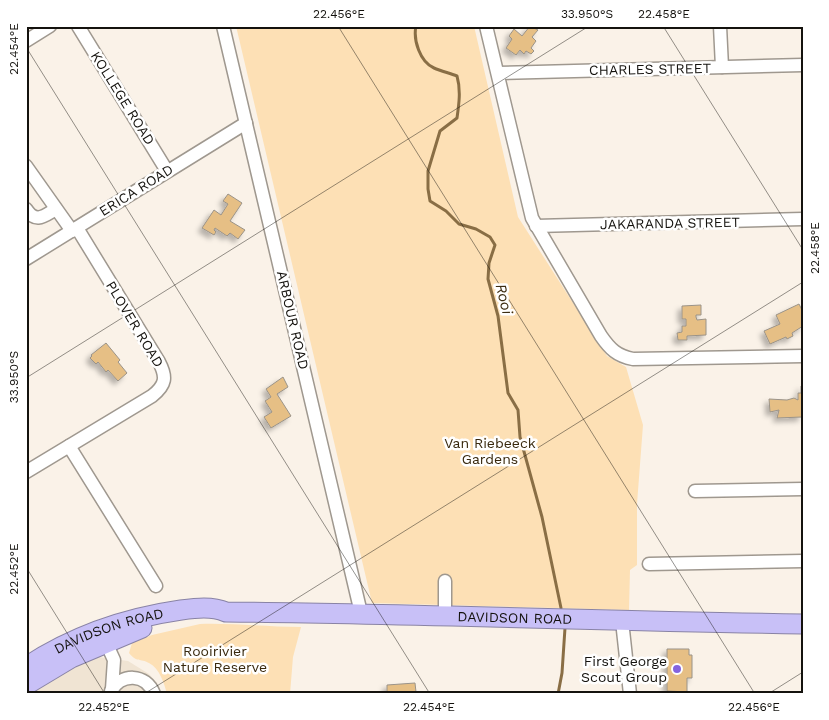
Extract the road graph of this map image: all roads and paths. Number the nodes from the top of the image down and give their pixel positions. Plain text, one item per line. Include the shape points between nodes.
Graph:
1 (50, 26) edge
2 (78, 26) edge
3 (224, 26) edge
4 (486, 26) edge
5 (720, 26) edge
6 (26, 41) edge
7 (803, 65) edge
8 (722, 67) junction
9 (498, 73) junction
10 (246, 123) junction
11 (27, 168) edge
12 (167, 171) junction
13 (26, 209) edge
14 (56, 209) junction
15 (803, 219) edge
16 (536, 226) junction
17 (75, 229) junction
18 (26, 259) edge
19 (803, 356) edge
20 (69, 446) junction
21 (26, 472) edge
22 (695, 490) dead end
23 (803, 490) edge
24 (803, 561) edge
25 (649, 564) dead end
26 (444, 582) dead end
27 (156, 586) dead end
28 (361, 613) junction
29 (445, 615) junction
30 (622, 621) junction
31 (803, 624) edge
32 (103, 636) junction
33 (114, 660) junction
34 (26, 667) edge
35 (134, 677) junction
36 (26, 685) edge
37 (111, 691) edge
38 (154, 694) edge
39 (630, 694) edge

1 - 6 street
2 - 12 street, KOLLEGE ROAD
3 - 10 street, ARBOUR ROAD
4 - 9 street
5 - 8 street
7 - 8 street, CHARLES STREET
8 - 9 street, CHARLES STREET
9 - 16 street via 529,209
10 - 12 street, ERICA ROAD
10 - 28 street, ARBOUR ROAD
11 - 14 street
12 - 17 street, ERICA ROAD
13 - 14 street via 38,218
14 - 17 street
15 - 16 street, JAKARANDA STREET
16 - 19 street via 601,336 616,353 633,359
17 - 18 street, ERICA ROAD
17 - 20 street, PLOVER ROAD via 165,375 162,386 152,396
20 - 21 street, PLOVER ROAD
20 - 27 street
22 - 23 street
24 - 25 street
26 - 29 street
28 - 29 highway, DAVIDSON ROAD
28 - 32 highway, DAVIDSON ROAD via 226,612 204,608 137,618
29 - 30 highway, DAVIDSON ROAD
30 - 31 highway, DAVIDSON ROAD
30 - 39 street
32 - 33 street
32 - 34 highway, DAVIDSON ROAD via 65,645
32 - 36 highway, DAVIDSON ROAD
33 - 35 street
33 - 37 street
35 - 37 street via 118,682
35 - 38 street via 149,684

